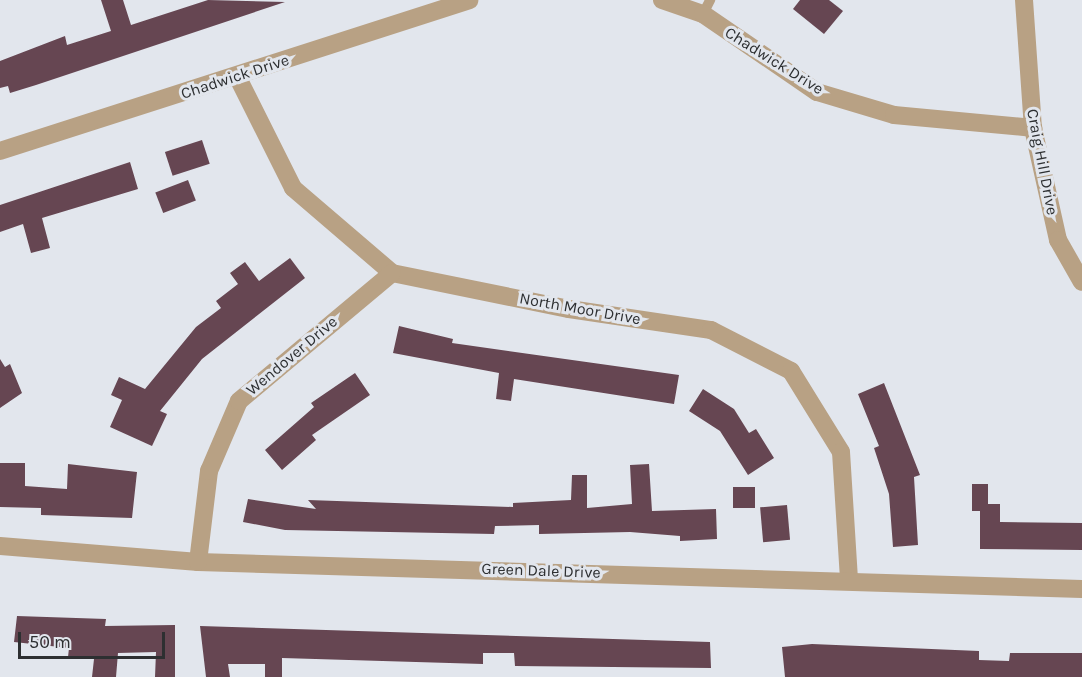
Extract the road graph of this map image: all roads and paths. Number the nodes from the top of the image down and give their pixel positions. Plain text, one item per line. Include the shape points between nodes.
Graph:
1 (469, 0) edge
2 (662, 0) edge
3 (1024, 0) edge
4 (706, 7) edge
5 (237, 76) junction
6 (1033, 128) junction
7 (0, 151) edge
8 (392, 273) junction
9 (1082, 282) edge
10 (0, 546) edge
11 (198, 562) junction
12 (849, 580) junction
13 (1082, 589) edge

1 - 5 street, Chadwick Drive
2 - 4 street, Chadwick Drive
3 - 6 street, Craig Hill Drive
4 - 6 street, Chadwick Drive via 817,92 894,115
5 - 7 street, Chadwick Drive
5 - 8 street, North Moor Drive via 293,188
6 - 9 street, Craig Hill Drive via 1058,240
8 - 11 street, Wendover Drive via 238,401 209,471
8 - 12 street, North Moor Drive via 568,309 711,330 791,371 841,452
10 - 11 street, Green Dale Drive
11 - 12 street, Green Dale Drive
12 - 13 street, Green Dale Drive

